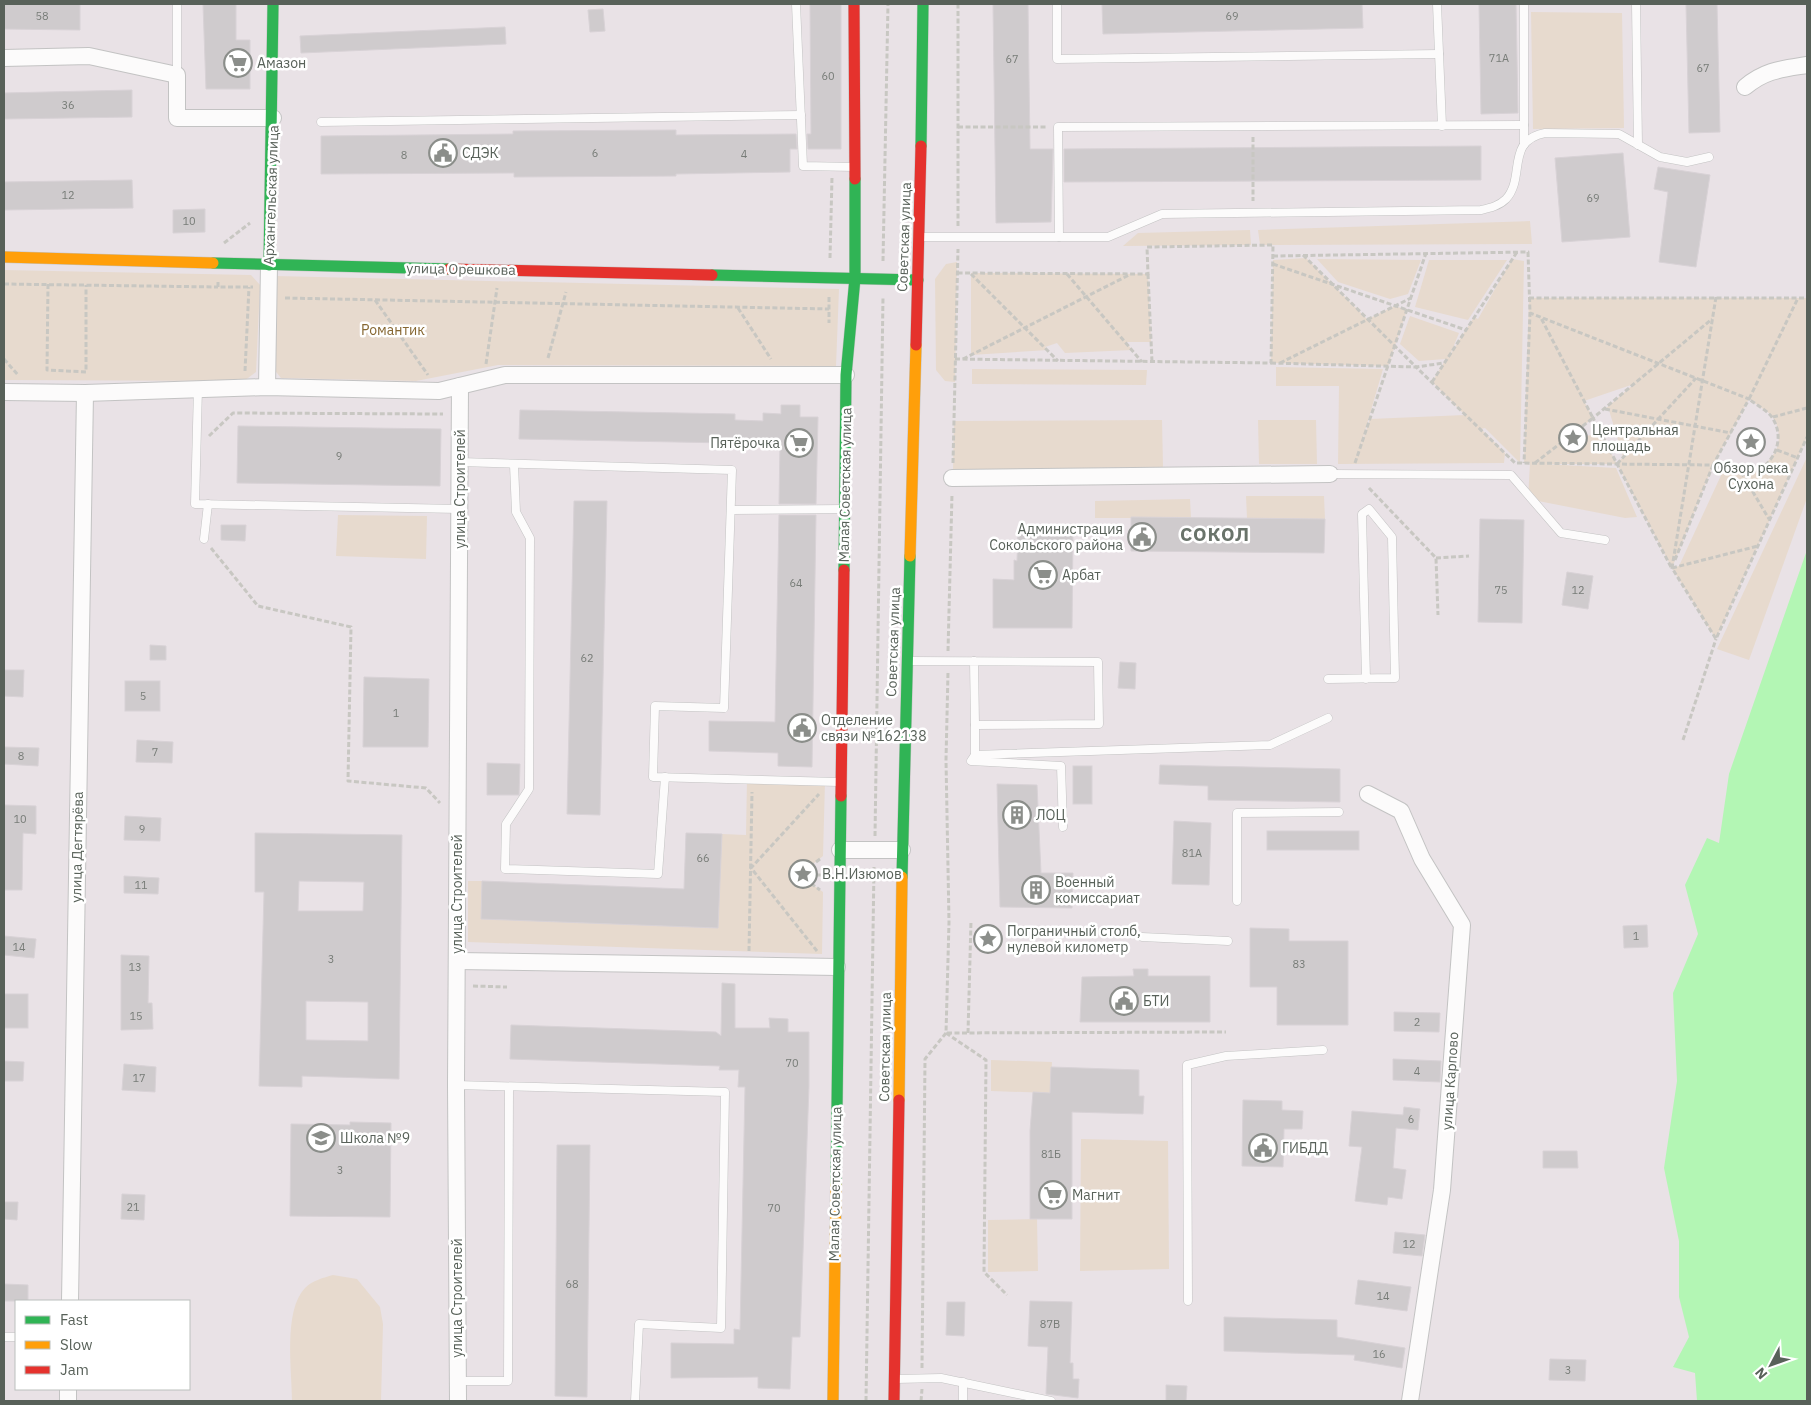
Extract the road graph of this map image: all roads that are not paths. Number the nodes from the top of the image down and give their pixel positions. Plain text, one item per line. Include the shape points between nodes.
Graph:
1 (177, 4) edge
2 (273, 4) edge
3 (796, 4) edge
4 (854, 4) edge
5 (923, 4) edge
6 (1057, 4) edge
7 (1437, 4) edge
8 (1524, 4) edge
9 (1636, 4) edge
10 (1439, 54) junction
11 (4, 58) edge
12 (1807, 66) edge
13 (177, 75) junction
14 (1745, 87) dead end
15 (801, 115) junction
16 (273, 118) junction
17 (321, 122) dead end
18 (1524, 125) junction
19 (1442, 126) junction
20 (1524, 144) junction
21 (1638, 145) junction
22 (1709, 157) dead end
23 (855, 167) junction
24 (920, 237) junction
25 (1059, 237) junction
26 (4, 257) edge
27 (269, 265) junction
28 (855, 278) junction
29 (918, 280) junction
30 (846, 375) junction
31 (460, 386) junction
32 (266, 387) junction
33 (198, 388) junction
34 (4, 392) edge
35 (85, 392) junction
36 (460, 462) junction
37 (514, 465) junction
38 (1330, 474) joint
39 (952, 478) road end
40 (208, 504) junction
41 (460, 509) junction
42 (845, 509) junction
43 (731, 510) junction
44 (204, 539) road end
45 (1605, 540) dead end
46 (907, 661) junction
47 (974, 661) junction
48 (1328, 679) dead end
49 (1366, 679) junction
50 (1328, 718) dead end
51 (975, 724) junction
52 (975, 755) junction
53 (665, 778) junction
54 (840, 782) junction
55 (1368, 794) dead end
56 (1339, 812) dead end
57 (1063, 827) dead end
58 (840, 850) junction
59 (902, 850) junction
60 (1237, 901) dead end
61 (1142, 937) dead end
62 (1228, 941) dead end
63 (458, 960) junction
64 (837, 967) junction
65 (1323, 1050) dead end
66 (456, 1085) junction
67 (509, 1087) junction
68 (70, 1300) edge
69 (1188, 1300) dead end
70 (894, 1378) junction
71 (458, 1381) junction
72 (963, 1382) junction
73 (831, 1400) edge
74 (458, 1401) edge
75 (635, 1401) edge
76 (894, 1401) edge
77 (963, 1401) edge
78 (1051, 1401) edge
79 (1410, 1401) edge

1 - 13 lane
2 - 16 street, Архангельская улица
3 - 15 lane
4 - 23 street, Малая Советская улица
5 - 24 street, Советская улица
6 - 10 lane via 1058,59
7 - 10 lane
8 - 18 lane
9 - 21 lane
10 - 19 lane
11 - 13 street via 89,56
12 - 14 street via 1772,71
13 - 16 street via 177,118
15 - 17 lane
15 - 23 lane via 803,166
16 - 27 street, Архангельская улица
18 - 19 lane
18 - 20 lane
19 - 25 lane via 1058,127
20 - 21 lane via 1533,136 1619,134
20 - 25 lane via 1507,198 1497,206 1481,210 1162,214 1108,238
21 - 22 lane via 1660,158 1686,162
23 - 28 street, Малая Советская улица
24 - 25 lane
24 - 29 street, Советская улица
26 - 27 street, улица Орешкова
27 - 28 street, улица Орешкова
27 - 32 street, Архангельская улица
28 - 29 street, улица Орешкова
28 - 30 street, Малая Советская улица
29 - 46 street, Советская улица
30 - 31 street via 505,375
30 - 42 street, Малая Советская улица
31 - 32 street via 439,390
31 - 36 street, улица Строителей
32 - 33 street
33 - 35 street
33 - 40 lane via 195,504
34 - 35 street
35 - 68 street, улица Дегтярёва
36 - 37 lane
36 - 41 street, улица Строителей
37 - 43 lane via 732,470
37 - 53 lane via 516,512 530,538 529,789 506,824 505,869 658,874
38 - 39 street
38 - 45 lane via 1511,475 1561,533
40 - 41 lane
40 - 44 lane
41 - 63 street, улица Строителей
42 - 43 lane
42 - 54 street, Малая Советская улица
43 - 53 lane via 724,708 655,706 653,777
46 - 47 lane
46 - 59 street, Советская улица
47 - 51 lane
47 - 51 lane via 1098,662 1099,724
48 - 49 lane
49 - 49 lane via 1395,678 1392,537 1369,508 1362,514
50 - 52 lane via 1270,745
51 - 52 lane
52 - 57 lane via 971,762 1061,766
53 - 54 lane
54 - 58 street, Малая Советская улица
55 - 79 street, улица Карпово via 1401,811 1422,859 1462,925 1442,1190
56 - 60 lane via 1237,813
58 - 59 street
58 - 64 street, Малая Советская улица
59 - 70 street, Советская улица
61 - 62 lane
63 - 64 street
63 - 66 street, улица Строителей
64 - 73 street, Малая Советская улица
65 - 69 lane via 1226,1056 1187,1065
66 - 67 lane
66 - 71 street, улица Строителей
67 - 71 lane via 508,1381
67 - 75 lane via 725,1092 721,1328 639,1324
70 - 72 lane via 941,1378
70 - 76 street, Советская улица
71 - 74 street, улица Строителей
72 - 77 lane
72 - 78 lane

